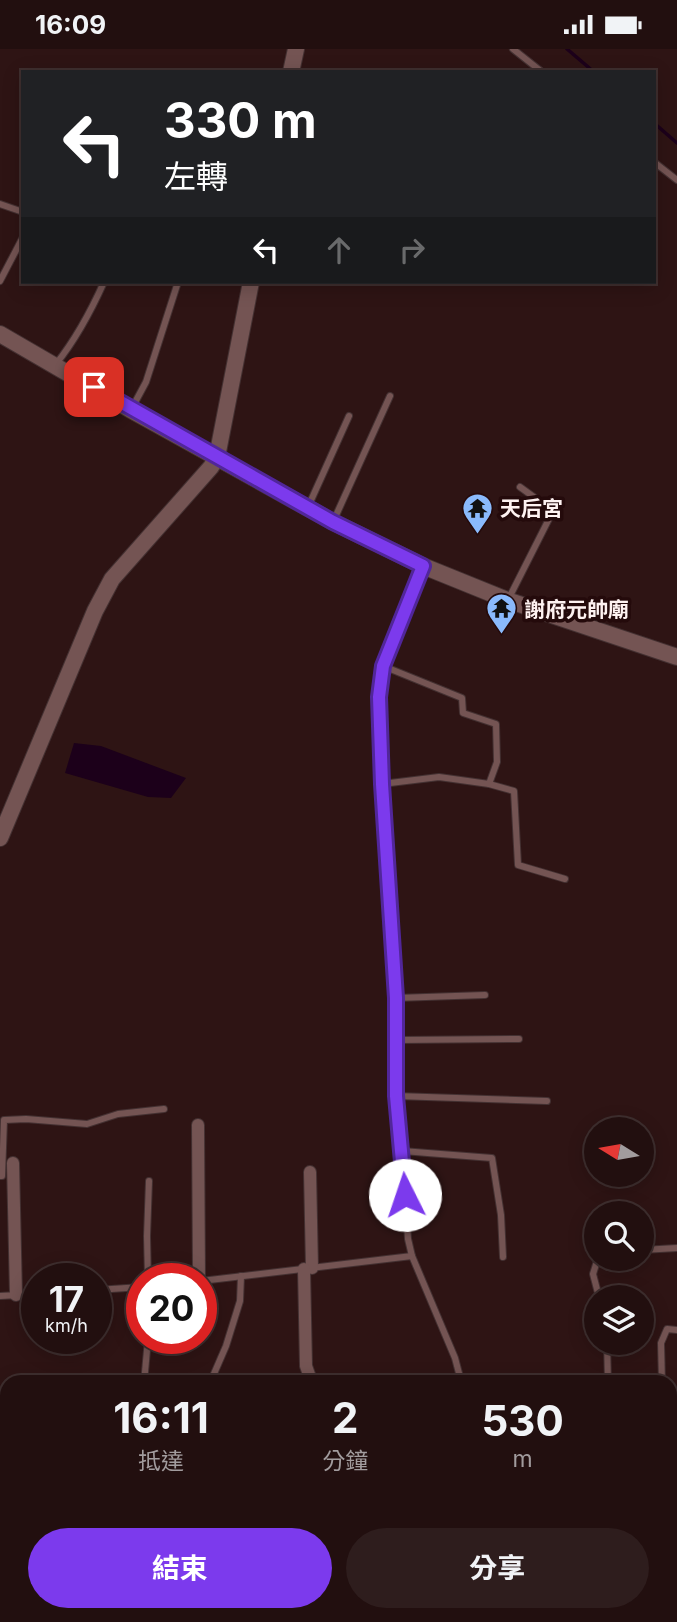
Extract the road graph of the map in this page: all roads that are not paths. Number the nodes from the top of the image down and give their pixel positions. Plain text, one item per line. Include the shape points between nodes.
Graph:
1 (296, 49) edge
2 (513, 49) edge
3 (292, 70) edge
4 (539, 70) edge
5 (656, 164) edge
6 (677, 180) edge
7 (0, 204) edge
8 (21, 211) edge
9 (21, 241) edge
10 (0, 281) edge
11 (103, 284) edge
12 (177, 284) edge
13 (251, 284) edge
14 (0, 334) edge
15 (56, 365) junction
16 (390, 396) dead end
17 (131, 410) junction
18 (349, 416) dead end
19 (217, 457) junction
20 (520, 487) dead end
21 (308, 507) junction
22 (333, 522) junction
23 (423, 566) junction
24 (507, 600) junction
25 (677, 657) edge
26 (383, 666) junction
27 (382, 784) junction
28 (489, 784) junction
29 (0, 838) edge
30 (565, 879) dead end
31 (485, 995) dead end
32 (396, 998) junction
33 (519, 1039) dead end
34 (396, 1040) junction
35 (396, 1096) junction
36 (547, 1101) dead end
37 (164, 1109) dead end
38 (198, 1125) dead end
39 (402, 1151) junction
40 (13, 1163) dead end
41 (310, 1173) dead end
42 (0, 1176) edge
43 (149, 1181) dead end
44 (677, 1248) edge
45 (654, 1249) edge
46 (412, 1256) junction
47 (503, 1257) dead end
48 (148, 1263) edge
49 (200, 1263) edge
50 (308, 1268) junction
51 (241, 1276) junction
52 (217, 1278) edge
53 (16, 1295) junction
54 (21, 1295) edge
55 (0, 1296) edge
56 (677, 1330) edge
57 (147, 1354) edge
58 (607, 1355) edge
59 (145, 1375) edge
60 (214, 1375) edge
61 (309, 1375) edge
62 (456, 1375) edge
63 (608, 1375) edge
64 (662, 1375) edge

1 - 3 street
2 - 4 lane
5 - 6 lane
7 - 8 lane
9 - 10 lane
11 - 15 lane
12 - 17 lane via 146,382
13 - 19 street
14 - 15 street
15 - 17 street
16 - 22 lane
17 - 19 street
18 - 21 lane
19 - 21 street
19 - 29 street via 112,579
20 - 24 lane via 553,511
21 - 22 street
22 - 23 street
23 - 24 street
23 - 26 lane
24 - 25 street
26 - 27 lane via 379,697
26 - 28 lane via 462,698 463,713 496,724 497,762
27 - 28 lane via 439,777
27 - 32 lane
28 - 30 lane via 514,791 518,865
31 - 32 lane
32 - 34 lane
33 - 34 lane
34 - 35 lane
35 - 36 lane
35 - 39 lane
37 - 42 lane via 118,1114 87,1124 4,1120
38 - 49 street
39 - 46 lane
39 - 47 lane via 492,1158
40 - 53 street
41 - 50 street
43 - 48 lane
44 - 45 lane
46 - 50 lane
46 - 62 lane via 455,1358
50 - 51 lane
50 - 61 street
51 - 52 lane
51 - 60 lane via 240,1301
53 - 54 lane
53 - 55 lane
56 - 64 lane via 667,1329 661,1343
57 - 59 lane
58 - 63 lane

